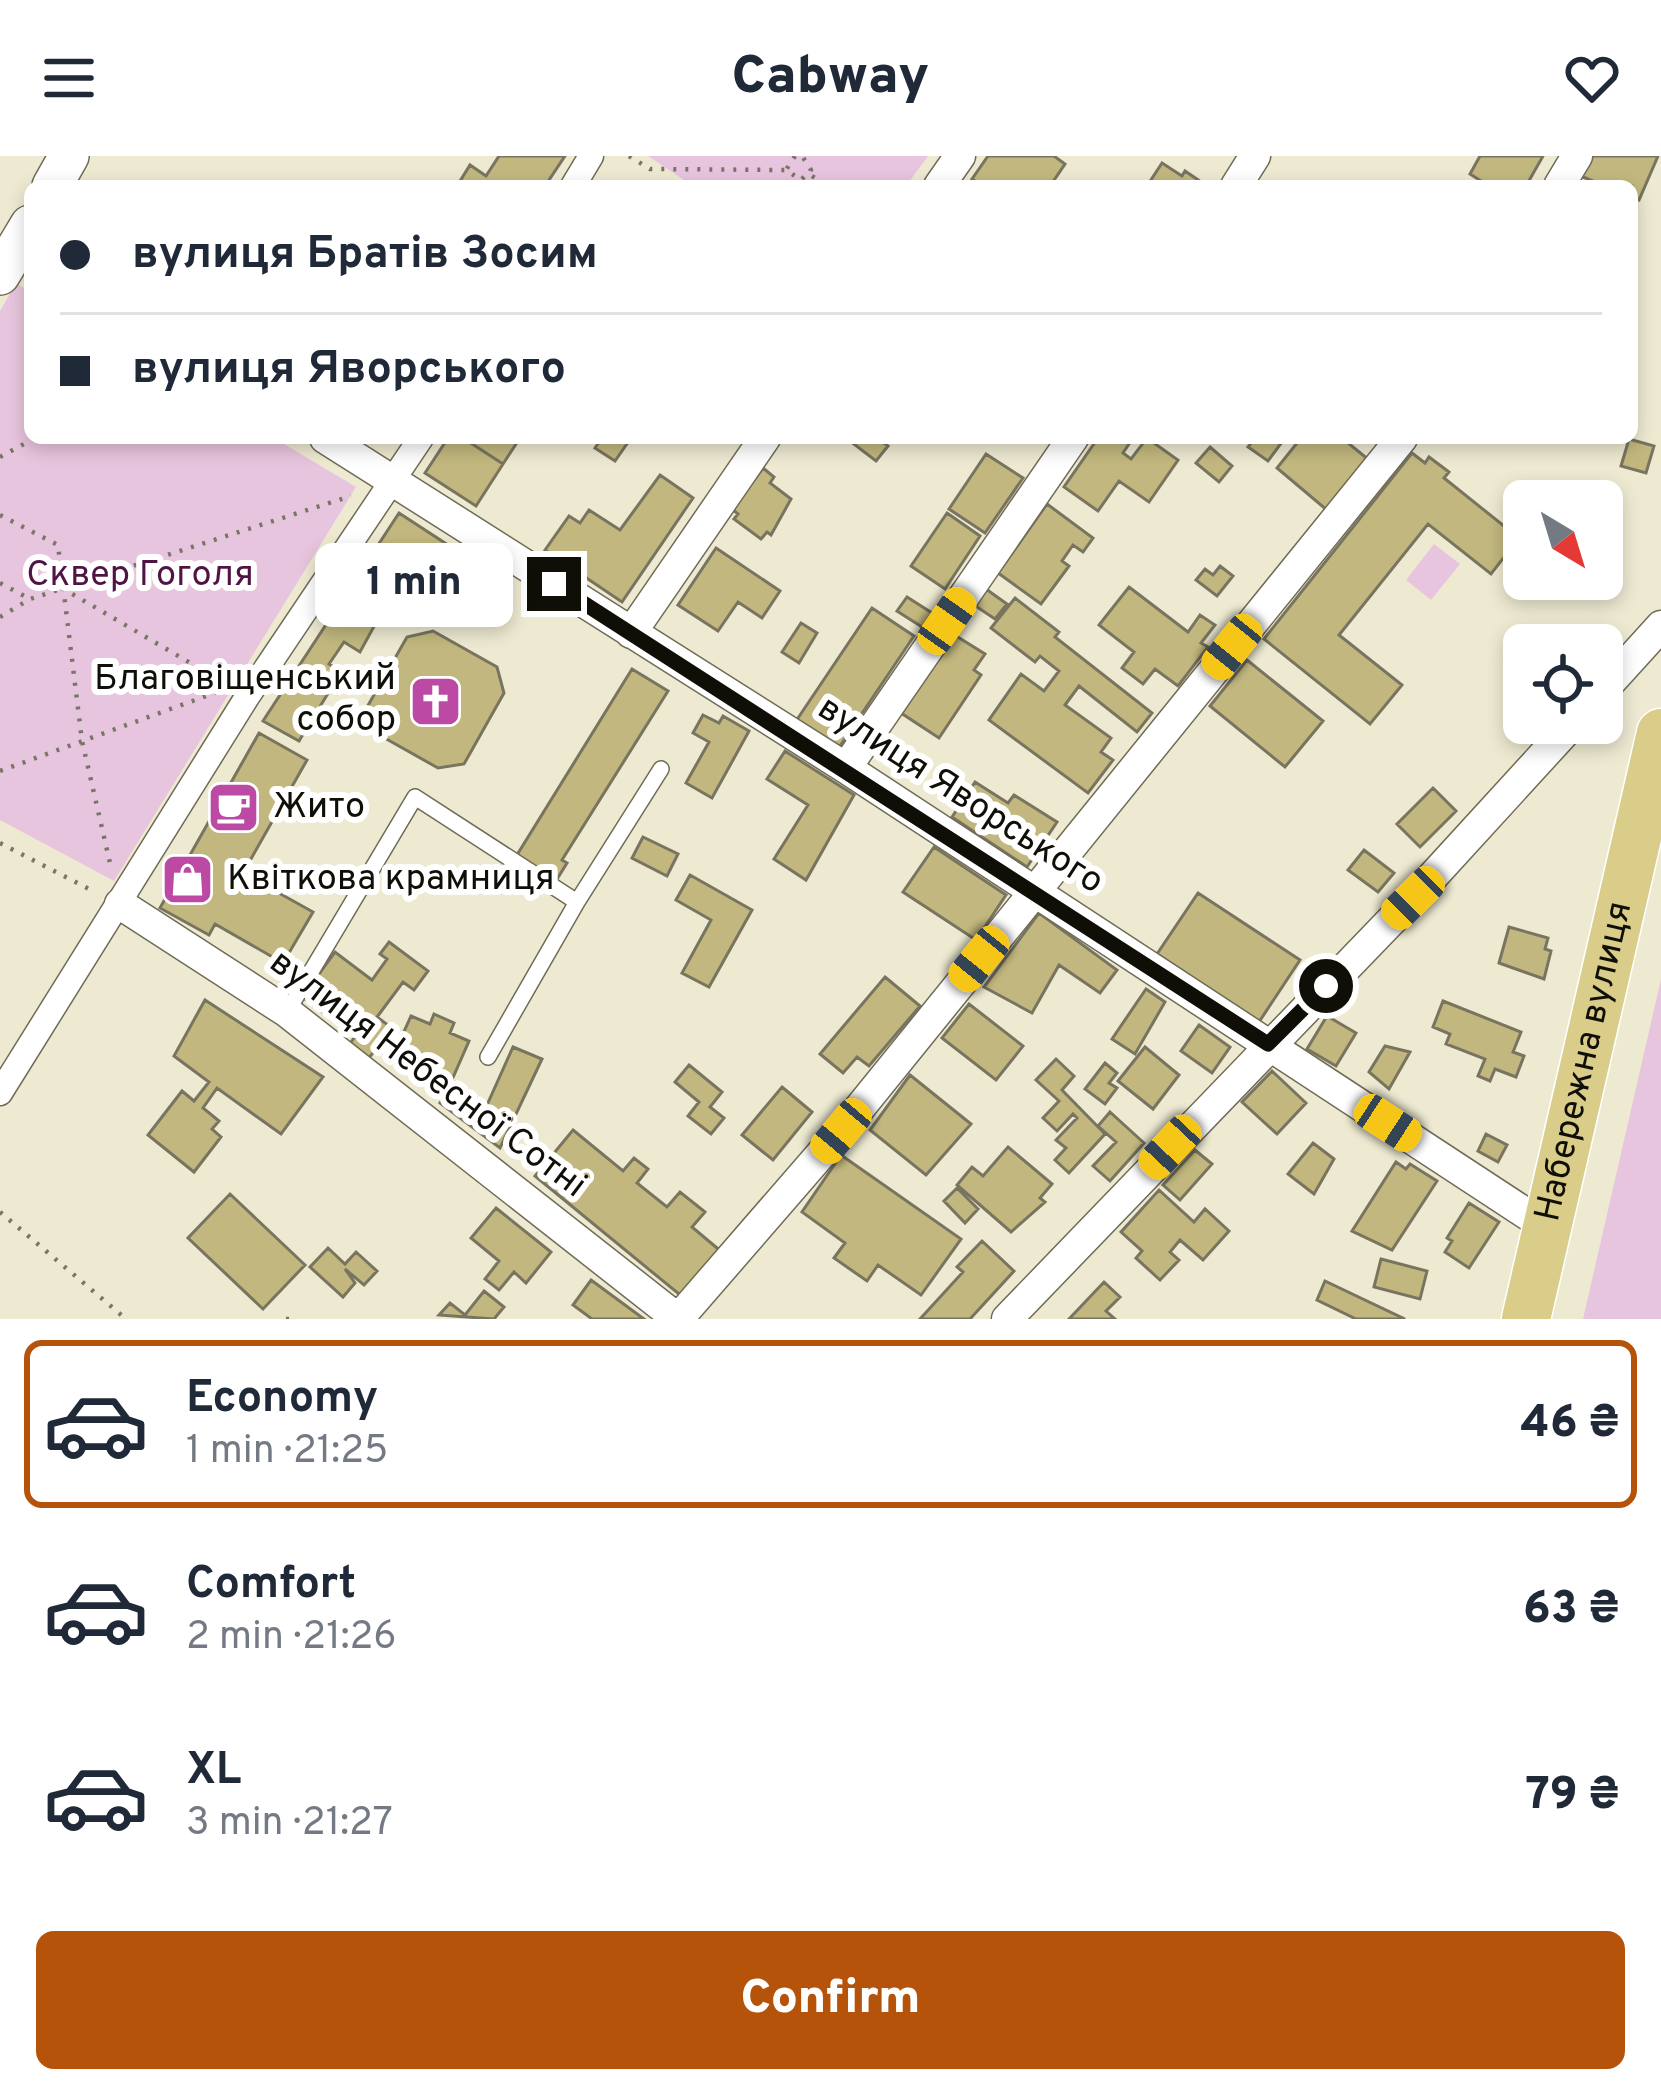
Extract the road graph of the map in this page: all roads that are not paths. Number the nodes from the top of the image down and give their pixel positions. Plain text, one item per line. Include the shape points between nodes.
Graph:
1 (334, 444) edge
2 (417, 444) edge
3 (761, 444) edge
4 (1069, 444) edge
5 (1397, 444) edge
6 (394, 482) junction
7 (1661, 626) edge
8 (631, 633) junction
9 (1623, 668) edge
10 (1661, 733) edge
11 (1554, 744) edge
12 (847, 768) junction
13 (661, 769) dead end
14 (1034, 890) junction
15 (577, 902) junction
16 (120, 904) junction
17 (287, 1012) junction
18 (1268, 1044) junction
19 (488, 1058) dead end
20 (0, 1093) edge
21 (1548, 1228) junction
22 (678, 1319) edge
23 (1007, 1319) edge
24 (1526, 1319) edge

1 - 6 street, вулиця Яворського
2 - 6 street
3 - 8 street
4 - 12 street
5 - 14 street
6 - 8 street, вулиця Яворського
6 - 16 street
7 - 9 street
8 - 12 street, вулиця Яворського
10 - 21 main road, Набережна вулиця
11 - 18 street
12 - 14 street, вулиця Яворського
13 - 15 lane
14 - 18 street, вулиця Яворського
14 - 22 street
15 - 17 lane via 415,796
15 - 19 lane
16 - 17 street, вулиця Небесної Сотні
16 - 20 street
17 - 22 street, вулиця Небесної Сотні
18 - 21 street, вулиця Яворського
18 - 23 street
21 - 24 main road, Набережна вулиця

